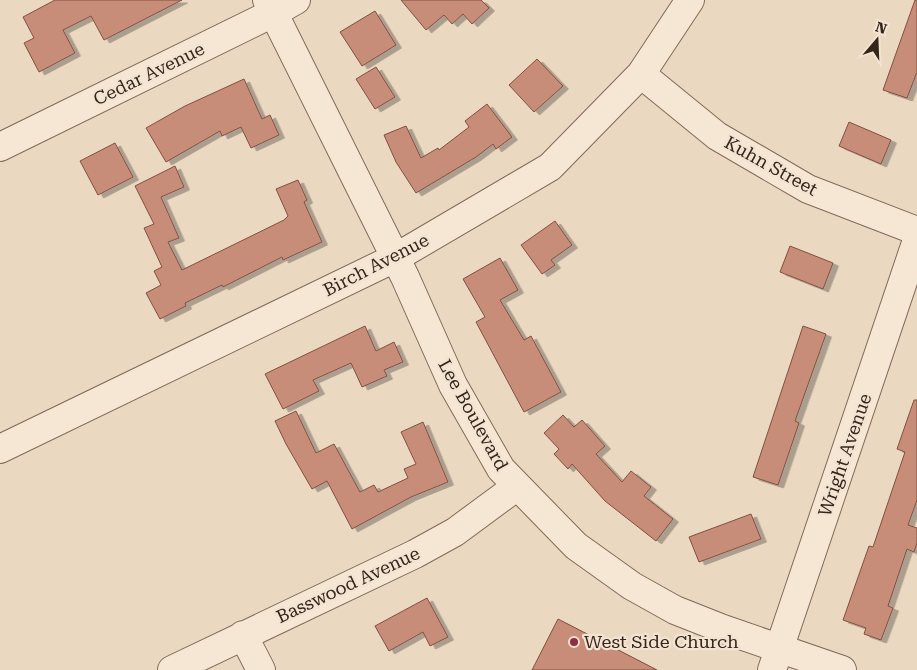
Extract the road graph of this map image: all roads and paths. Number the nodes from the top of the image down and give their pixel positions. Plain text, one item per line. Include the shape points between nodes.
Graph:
1 (690, 0) edge
2 (279, 4) edge
3 (641, 74) junction
4 (0, 147) edge
5 (917, 231) edge
6 (917, 240) edge
7 (395, 258) junction
8 (0, 449) edge
9 (516, 487) junction
10 (244, 635) junction
11 (776, 659) edge
12 (172, 670) edge
13 (261, 670) edge
14 (842, 670) edge

1 - 3 street, Birch Avenue
2 - 4 street, Cedar Avenue
2 - 7 street, Lee Boulevard
3 - 5 street, Kuhn Street via 717,136 808,189
3 - 7 street, Birch Avenue via 550,167
6 - 11 street, Wright Avenue
7 - 8 street, Birch Avenue
7 - 9 street, Lee Boulevard via 453,385 501,470
9 - 10 street, Basswood Avenue via 455,532 415,554
9 - 11 street, Lee Boulevard via 576,546 632,586
10 - 12 street, Basswood Avenue
10 - 13 street
11 - 14 street, Lee Boulevard

